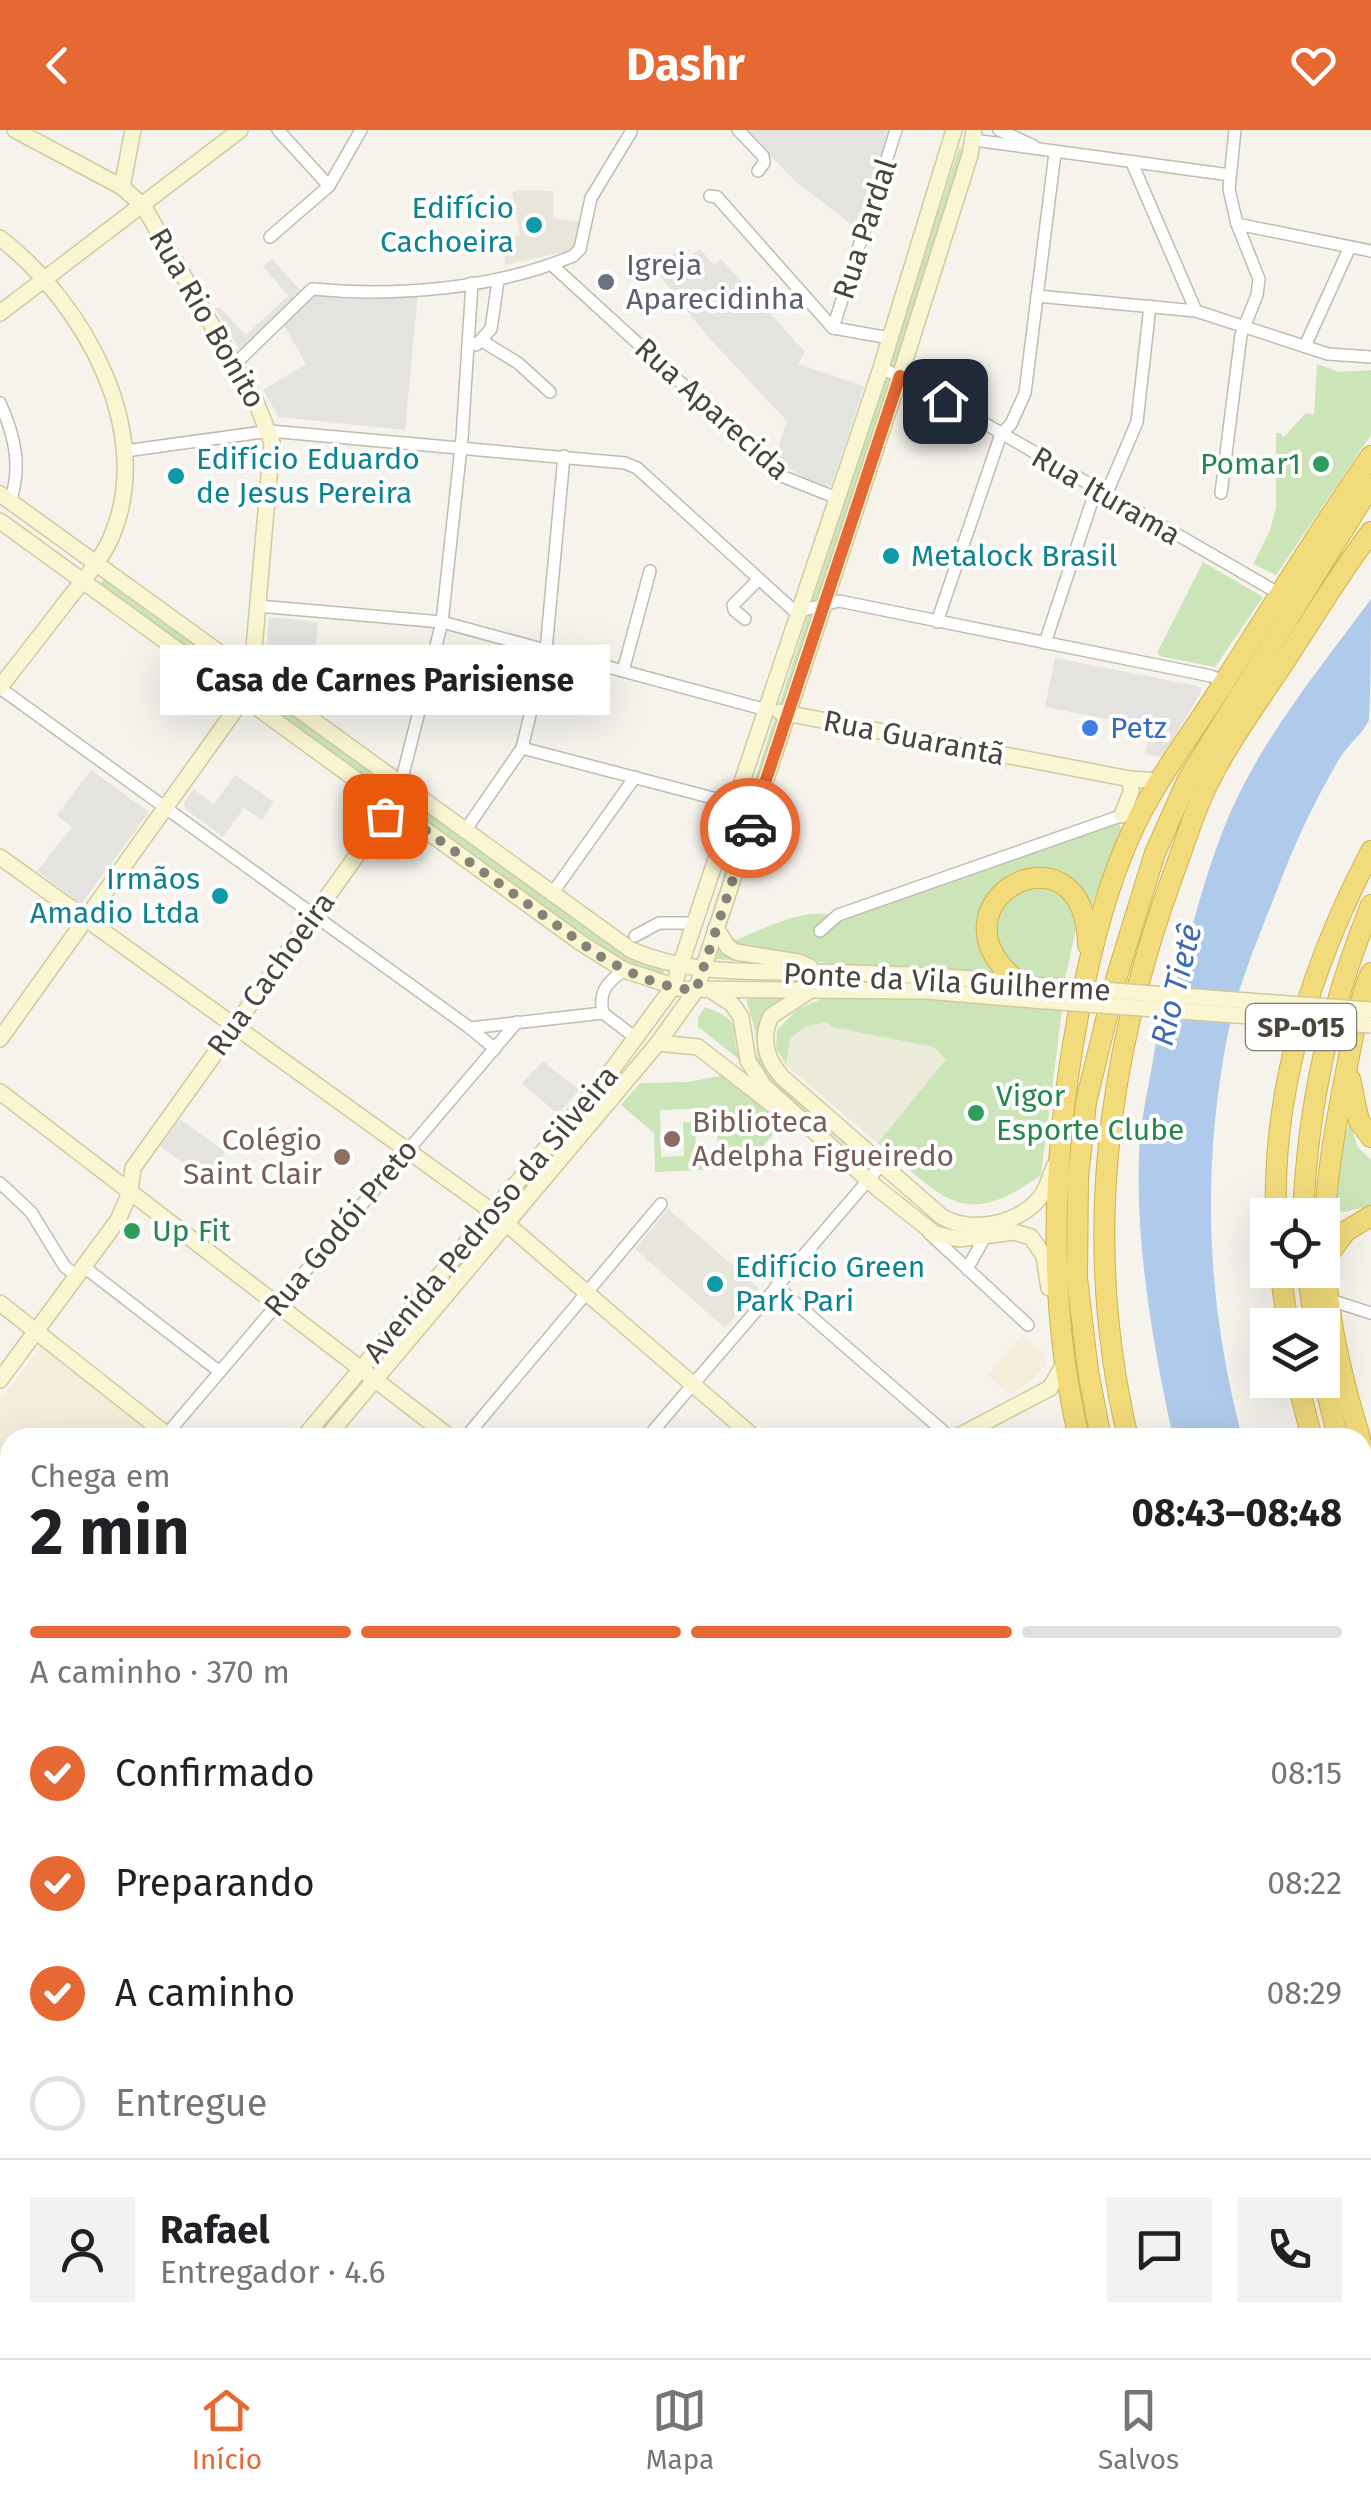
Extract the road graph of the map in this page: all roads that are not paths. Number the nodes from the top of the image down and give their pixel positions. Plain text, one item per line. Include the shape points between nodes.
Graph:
1 (14, 130) edge
2 (133, 130) edge
3 (240, 130) edge
4 (278, 130) edge
5 (361, 130) edge
6 (738, 130) edge
7 (896, 130) edge
8 (999, 130) edge
9 (1235, 130) edge
10 (631, 132) edge
11 (955, 132) edge
12 (974, 135) edge
13 (1051, 153) junction
14 (1132, 162) junction
15 (758, 172) dead end
16 (1230, 175) junction
17 (328, 186) junction
18 (122, 187) junction
19 (710, 196) dead end
20 (144, 206) junction
21 (1237, 224) junction
22 (270, 236) dead end
23 (0, 238) edge
24 (1350, 246) junction
25 (1371, 250) edge
26 (552, 265) junction
27 (44, 279) junction
28 (498, 281) junction
29 (472, 282) junction
30 (1037, 296) junction
31 (1150, 306) junction
32 (1196, 310) junction
33 (0, 313) edge
34 (1244, 325) junction
35 (833, 328) junction
36 (890, 338) junction
37 (482, 341) junction
38 (1305, 346) junction
39 (468, 350) junction
40 (1371, 356) edge
41 (234, 365) junction
42 (880, 368) junction
43 (900, 376) junction
44 (550, 392) dead end
45 (0, 404) edge
46 (270, 431) junction
47 (1000, 434) junction
48 (461, 447) junction
49 (125, 451) junction
50 (564, 456) junction
51 (1371, 456) edge
52 (1371, 486) edge
53 (1101, 492) junction
54 (1221, 493) dead end
55 (5, 498) edge
56 (837, 498) junction
57 (1371, 512) edge
58 (0, 521) edge
59 (1366, 538) edge
60 (96, 564) junction
61 (650, 571) dead end
62 (758, 580) junction
63 (82, 581) junction
64 (1280, 594) junction
65 (824, 604) junction
66 (258, 606) junction
67 (800, 611) junction
68 (745, 619) dead end
69 (442, 622) junction
70 (938, 622) junction
71 (1045, 643) junction
72 (546, 650) junction
73 (623, 671) junction
74 (249, 676) junction
75 (1224, 682) junction
76 (0, 687) edge
77 (243, 699) junction
78 (767, 710) junction
79 (788, 714) junction
80 (1189, 737) junction
81 (522, 748) junction
82 (635, 778) junction
83 (1130, 778) junction
84 (1160, 781) junction
85 (400, 786) junction
86 (736, 804) junction
87 (392, 806) junction
88 (166, 808) junction
89 (1144, 809) junction
90 (1122, 815) junction
91 (464, 832) junction
92 (1371, 851) edge
93 (0, 857) edge
94 (551, 895) junction
95 (1371, 906) edge
96 (314, 915) junction
97 (86, 920) junction
98 (696, 924) junction
99 (716, 928) junction
100 (820, 931) dead end
101 (635, 936) dead end
102 (1089, 960) junction
103 (681, 967) junction
104 (624, 970) junction
105 (703, 970) junction
106 (823, 972) junction
107 (1371, 973) edge
108 (1116, 979) junction
109 (674, 986) junction
110 (704, 990) junction
111 (812, 990) junction
112 (1029, 990) junction
113 (1371, 1010) edge
114 (602, 1012) junction
115 (517, 1022) junction
116 (1371, 1025) edge
117 (233, 1026) junction
118 (470, 1028) junction
119 (637, 1038) junction
120 (0, 1040) edge
121 (658, 1043) junction
122 (495, 1048) junction
123 (1348, 1064) junction
124 (0, 1092) edge
125 (788, 1109) junction
126 (1371, 1136) edge
127 (406, 1150) junction
128 (1057, 1162) junction
129 (882, 1164) junction
130 (868, 1180) junction
131 (0, 1183) edge
132 (130, 1192) junction
133 (1277, 1198) edge
134 (1304, 1198) edge
135 (1328, 1198) edge
136 (661, 1204) dead end
137 (493, 1212) junction
138 (1371, 1216) edge
139 (507, 1224) junction
140 (926, 1229) junction
141 (985, 1237) junction
142 (1340, 1238) edge
143 (967, 1269) junction
144 (81, 1272) junction
145 (776, 1286) junction
146 (1329, 1288) edge
147 (586, 1292) junction
148 (1330, 1300) junction
149 (0, 1303) edge
150 (277, 1304) junction
151 (1371, 1313) edge
152 (1028, 1325) dead end
153 (36, 1331) junction
154 (1060, 1333) junction
155 (1064, 1364) junction
156 (361, 1368) junction
157 (220, 1372) junction
158 (0, 1380) edge
159 (376, 1380) junction
160 (692, 1384) junction
161 (1302, 1398) edge
162 (1328, 1398) edge
163 (159, 1428) edge
164 (175, 1428) edge
165 (311, 1428) edge
166 (335, 1428) edge
167 (438, 1428) edge
168 (473, 1428) edge
169 (656, 1428) edge
170 (743, 1428) edge
171 (941, 1428) edge
172 (972, 1428) edge
173 (1076, 1428) edge
174 (1100, 1428) edge
175 (1126, 1428) edge
176 (1309, 1428) edge
177 (1336, 1428) edge
178 (1357, 1428) edge

1 - 18 main road, Rua Rio Bonito
2 - 18 main road
3 - 20 main road
4 - 17 street
5 - 17 street
6 - 15 street via 763,156
7 - 35 street, Rua Pardal
8 - 13 street
9 - 16 street
10 - 26 street via 590,198 580,249
11 - 36 main road, Avenida Pedroso da Silveira
12 - 13 street
12 - 43 main road, Avenida Pedroso da Silveira
13 - 14 street
13 - 30 street
14 - 16 street
14 - 32 street
16 - 21 street
17 - 22 street
18 - 20 main road, Rua Rio Bonito
19 - 35 street
20 - 27 main road
20 - 41 main road, Rua Rio Bonito
21 - 24 street
21 - 34 street via 1259,279
23 - 27 main road
24 - 25 street
24 - 38 street
26 - 28 street
26 - 56 street, Rua Aparecida via 773,468
27 - 33 main road
27 - 49 main road via 98,361
28 - 29 street
28 - 37 street via 491,329
29 - 39 street, Rua Cachoeira
29 - 41 street via 363,294 312,289
30 - 31 street
30 - 47 street via 1025,393
31 - 32 street
31 - 53 street via 1137,422
32 - 34 street
34 - 38 street
34 - 54 street
35 - 36 street
36 - 42 main road, Avenida Pedroso da Silveira
37 - 39 street
37 - 44 street
38 - 40 street via 1344,357
39 - 48 street, Rua Cachoeira
41 - 46 main road, Rua Rio Bonito
42 - 43 street, Rua Iturama
42 - 56 main road, Avenida Pedroso da Silveira
43 - 47 street, Rua Iturama
43 - 65 main road, Avenida Pedroso da Silveira
45 - 55 street via 16,456 17,477
46 - 48 street
46 - 49 street
46 - 66 main road, Rua Rio Bonito
47 - 53 street, Rua Iturama
47 - 70 street
48 - 50 street
48 - 69 street, Rua Cachoeira
49 - 60 main road via 122,506
50 - 62 street via 631,465
50 - 72 street
51 - 64 highway
52 - 108 highway via 1188,779 1154,852
53 - 64 street, Rua Iturama
53 - 71 street
55 - 60 main road, Ponte da Vila Guilherme
56 - 67 main road, Avenida Pedroso da Silveira
57 - 59 highway
58 - 63 main road, Ponte da Vila Guilherme
59 - 175 highway via 1204,793 1145,957 1116,1087 1103,1219 1108,1333
60 - 63 main road
60 - 74 main road, Ponte da Vila Guilherme
61 - 73 street
62 - 67 street
62 - 68 street via 734,605
63 - 76 main road
63 - 77 main road, Ponte da Vila Guilherme
64 - 75 highway
65 - 67 street
65 - 70 street via 838,601
65 - 79 main road, Avenida Pedroso da Silveira
66 - 69 street, Rua Guarantã
66 - 74 main road, Rua Rio Bonito
67 - 78 main road, Avenida Pedroso da Silveira
69 - 72 street, Rua Guarantã
69 - 85 street, Rua Cachoeira
70 - 71 street
71 - 75 street
72 - 73 street, Rua Guarantã
72 - 81 street
73 - 78 street, Rua Guarantã
74 - 77 main road, Rua Rio Bonito
74 - 85 main road, Ponte da Vila Guilherme
75 - 80 highway
76 - 88 street
77 - 87 main road, Ponte da Vila Guilherme
77 - 88 main road, Rua Rio Bonito
78 - 79 main road, Rua Guarantã
78 - 86 main road, Avenida Pedroso da Silveira
79 - 83 main road, Rua Guarantã
79 - 99 main road, Avenida Pedroso da Silveira
80 - 84 highway
80 - 108 highway via 1134,876 1114,948
81 - 82 street
81 - 91 street
82 - 86 street
82 - 94 street
83 - 84 main road, Rua Guarantã
83 - 90 main road
84 - 89 highway
85 - 87 main road, Rua Cachoeira
85 - 91 main road, Ponte da Vila Guilherme
86 - 98 main road, Avenida Pedroso da Silveira
87 - 96 main road, Rua Cachoeira
87 - 104 main road, Ponte da Vila Guilherme
88 - 96 street
88 - 97 main road, Rua Rio Bonito
89 - 90 street
89 - 102 highway
90 - 100 street via 838,915
91 - 94 main road, Ponte da Vila Guilherme
92 - 133 highway, SP-015 via 1322,959 1295,1047 1282,1104
93 - 97 main road
94 - 103 main road, Ponte da Vila Guilherme via 631,950
95 - 134 highway via 1343,976 1320,1066
96 - 117 main road, Rua Cachoeira
96 - 118 street
97 - 117 main road
97 - 120 main road, Rua Rio Bonito
98 - 101 street via 659,924
98 - 103 main road, Avenida Pedroso da Silveira
99 - 105 main road, Avenida Pedroso da Silveira
99 - 106 main road via 736,952
102 - 112 highway via 1088,926 1076,894 1052,880 1022,881 998,896 986,930 994,958
102 - 128 highway
103 - 105 main road, Ponte da Vila Guilherme
103 - 109 main road, Avenida Pedroso da Silveira
104 - 109 main road, Ponte da Vila Guilherme
104 - 114 street via 603,990
105 - 106 main road, Ponte da Vila Guilherme
105 - 110 main road, Avenida Pedroso da Silveira
106 - 112 main road, Ponte da Vila Guilherme
107 - 123 highway
108 - 174 highway via 1086,1102 1078,1178 1077,1278
109 - 110 main road, Ponte da Vila Guilherme
109 - 119 main road, Avenida Pedroso da Silveira
110 - 111 main road, Ponte da Vila Guilherme
110 - 121 main road, Avenida Pedroso da Silveira
110 - 125 main road via 737,1010 752,1071
111 - 112 main road, Ponte da Vila Guilherme
111 - 129 main road via 770,1016 764,1038 770,1063
112 - 113 main road, Ponte da Vila Guilherme, bridge
112 - 116 main road, Ponte da Vila Guilherme, bridge
114 - 115 street
114 - 119 street
115 - 118 street
115 - 122 street, Rua Godói Preto
117 - 127 main road
117 - 132 main road, Rua Cachoeira via 133,1168
118 - 122 street
119 - 137 main road, Avenida Pedroso da Silveira
121 - 125 main road via 698,1047 771,1105
121 - 139 main road, Avenida Pedroso da Silveira
122 - 127 street, Rua Godói Preto
123 - 126 highway via 1355,1111
123 - 135 highway
124 - 132 main road
125 - 130 main road
127 - 137 main road
127 - 150 street, Rua Godói Preto
128 - 129 main road via 1030,1208 975,1226 946,1220
128 - 154 highway
129 - 130 street
130 - 140 main road
130 - 145 street
131 - 144 street via 31,1212 65,1266
132 - 144 main road, Rua Cachoeira
132 - 150 main road
136 - 147 street
137 - 139 main road
137 - 156 main road, Avenida Pedroso da Silveira
138 - 142 highway
139 - 147 main road
139 - 159 main road, Avenida Pedroso da Silveira
140 - 141 main road via 953,1239
140 - 143 street
141 - 143 street
141 - 154 main road via 1018,1232 1036,1241 1044,1256 1052,1325
143 - 152 street
144 - 153 main road, Rua Cachoeira
144 - 157 street
145 - 160 street
145 - 171 street
146 - 148 highway
147 - 160 main road
147 - 168 street
148 - 151 street
148 - 178 highway
149 - 153 main road
150 - 156 main road
150 - 157 street, Rua Godói Preto
153 - 158 main road, Rua Cachoeira
153 - 163 main road
154 - 155 highway
155 - 172 main road via 1050,1388
155 - 173 highway
156 - 159 main road
156 - 165 main road, Avenida Pedroso da Silveira
157 - 164 street, Rua Godói Preto
159 - 166 main road, Avenida Pedroso da Silveira
159 - 167 main road
160 - 169 street
160 - 170 main road
161 - 176 highway
162 - 177 highway

